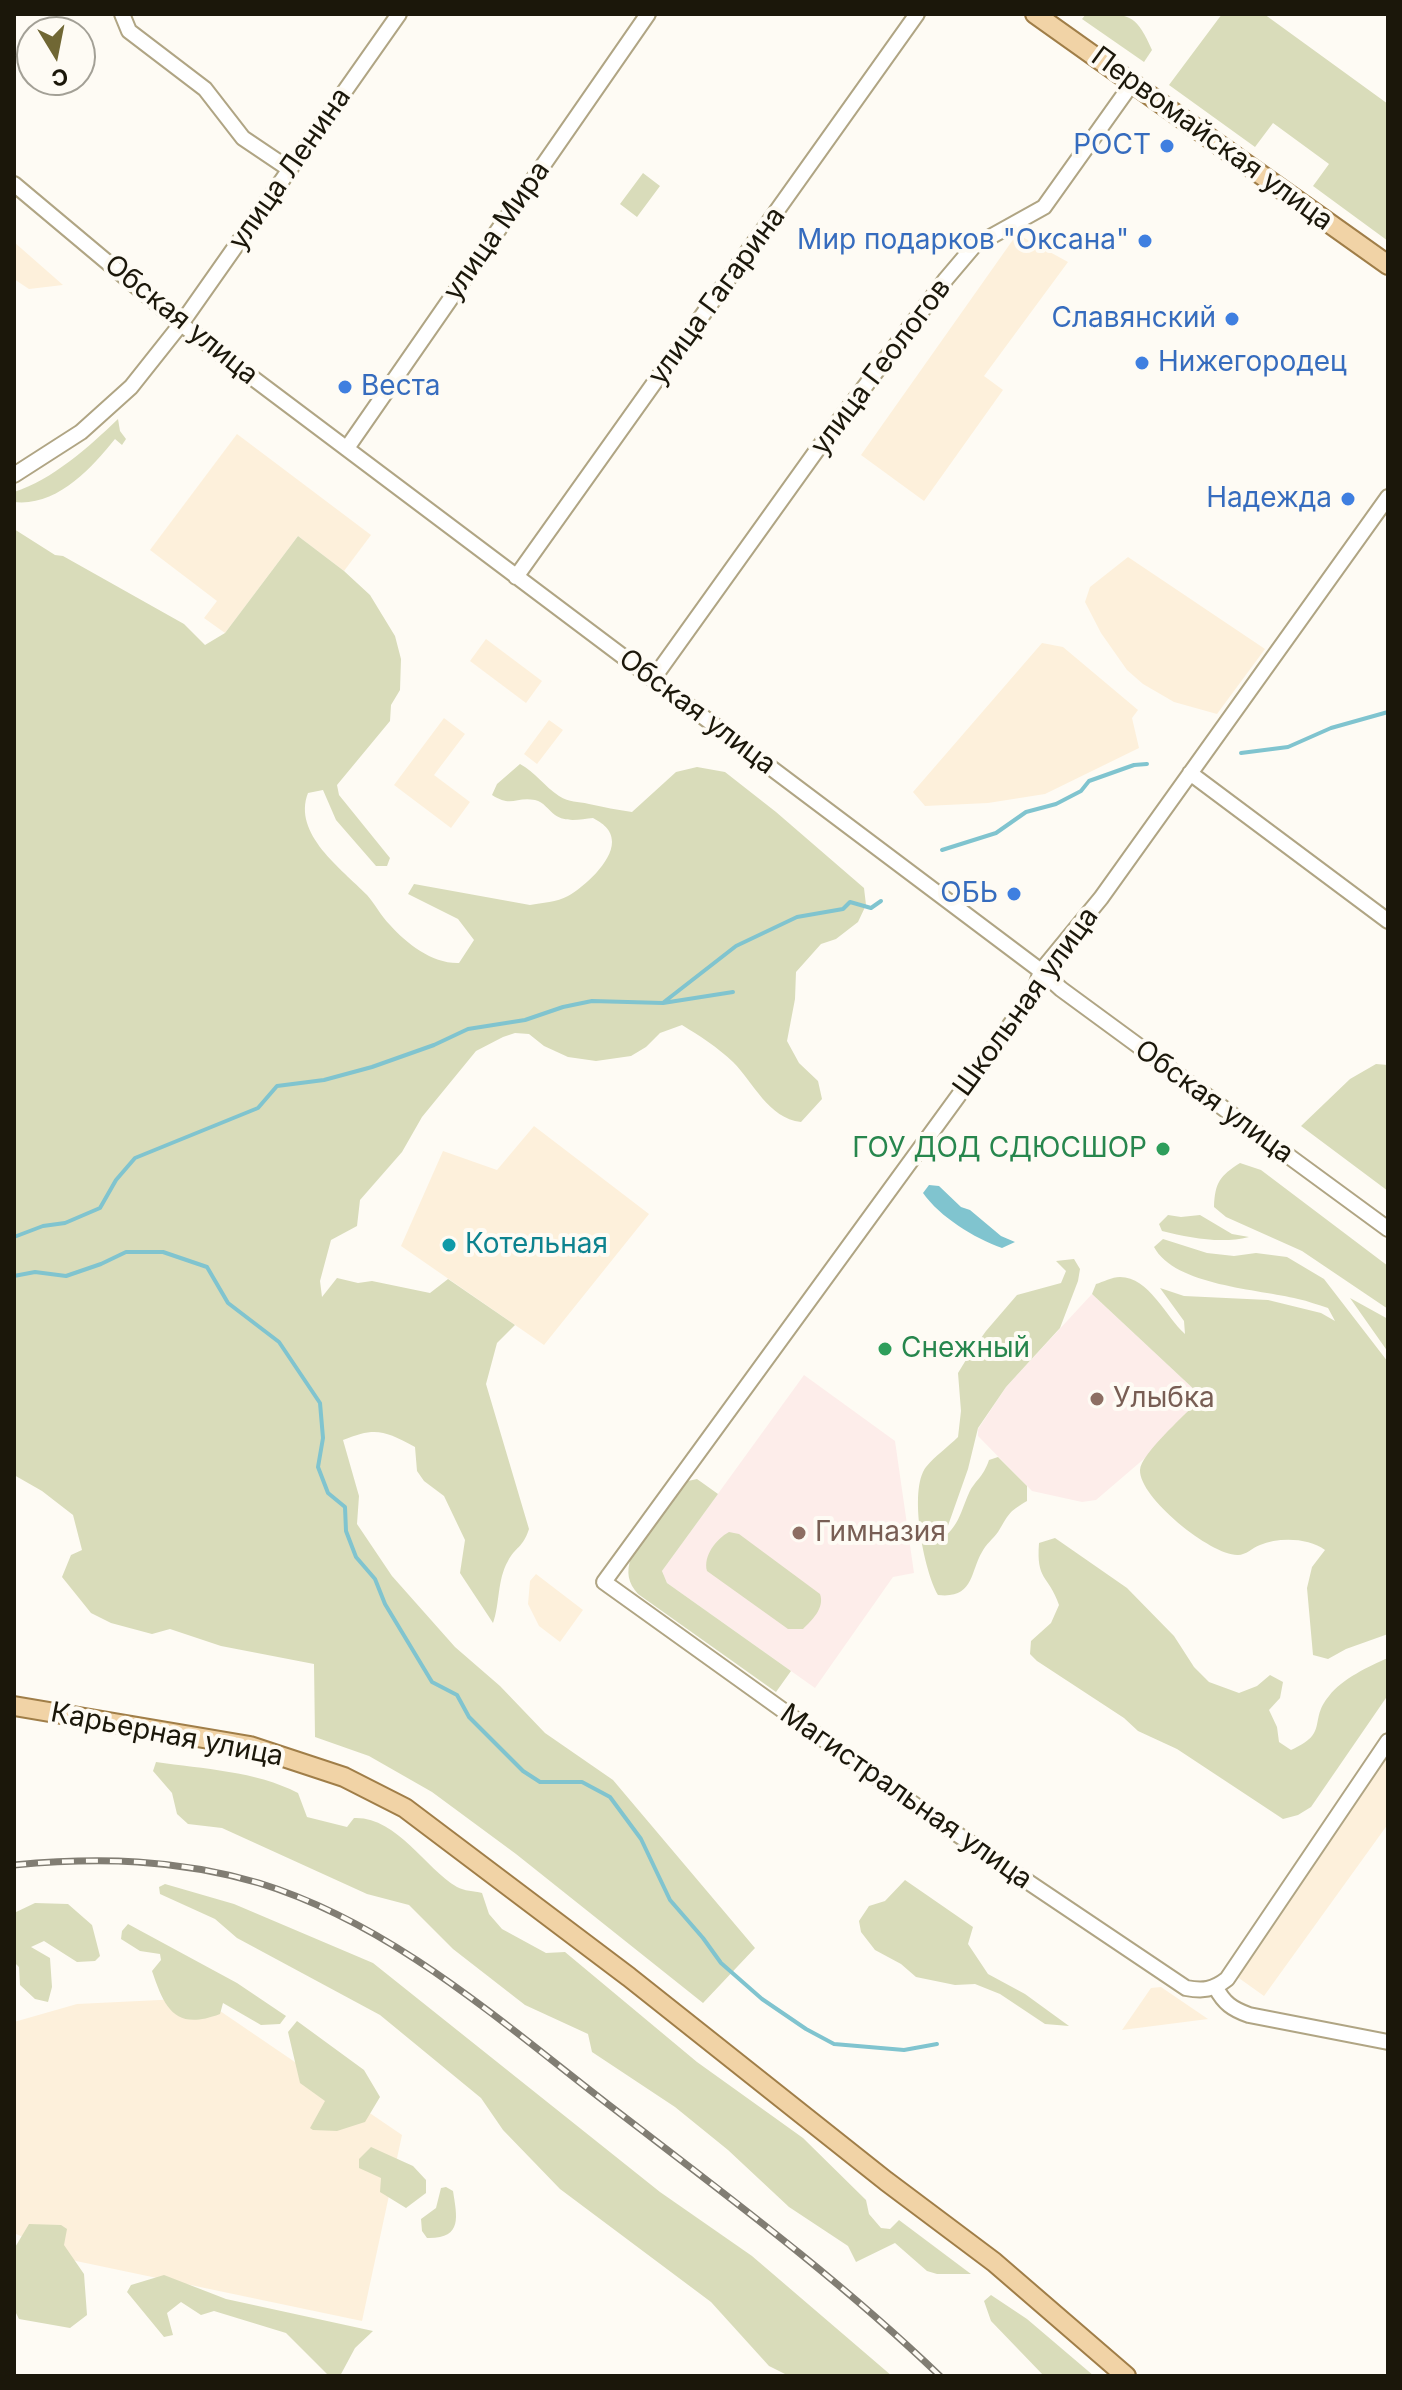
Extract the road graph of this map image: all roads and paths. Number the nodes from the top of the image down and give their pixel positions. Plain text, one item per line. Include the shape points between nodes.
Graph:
1 (122, 14) edge
2 (399, 14) edge
3 (648, 14) edge
4 (917, 14) edge
5 (1035, 14) edge
6 (1133, 82) junction
7 (289, 169) junction
8 (14, 184) edge
9 (1388, 265) edge
10 (181, 324) junction
11 (347, 448) junction
12 (14, 475) edge
13 (1388, 497) edge
14 (516, 577) junction
15 (653, 679) junction
16 (1190, 773) junction
17 (1388, 921) edge
18 (1041, 971) junction
19 (1388, 1229) edge
20 (604, 1582) joint
21 (14, 1706) edge
22 (1388, 1741) edge
23 (1216, 1988) junction
24 (1388, 2042) edge
25 (1126, 2376) edge

1 - 7 street via 129,31 205,89 243,138
2 - 7 street, улица Ленина
3 - 11 street, улица Мира
4 - 14 street, улица Гагарина
5 - 6 main road, Первомайская улица
6 - 9 main road, Первомайская улица
6 - 15 street, улица Геологов via 1044,207 974,246 929,301
7 - 10 street, улица Ленина
8 - 10 street, Обская улица
10 - 11 street, Обская улица
10 - 12 street, улица Ленина via 107,410
11 - 14 street, Обская улица
13 - 16 street, Школьная улица
14 - 15 street, Обская улица
15 - 18 street, Обская улица
16 - 17 street
16 - 18 street, Школьная улица via 1101,898
18 - 19 street, Обская улица
18 - 20 street, Школьная улица via 1034,992
20 - 23 street, Магистральная улица via 933,1818 1186,1988
21 - 25 main road, Карьерная улица via 250,1746 344,1777 405,1808 994,2262
22 - 23 street via 1233,1972
23 - 24 street via 1223,2001 1249,2015

